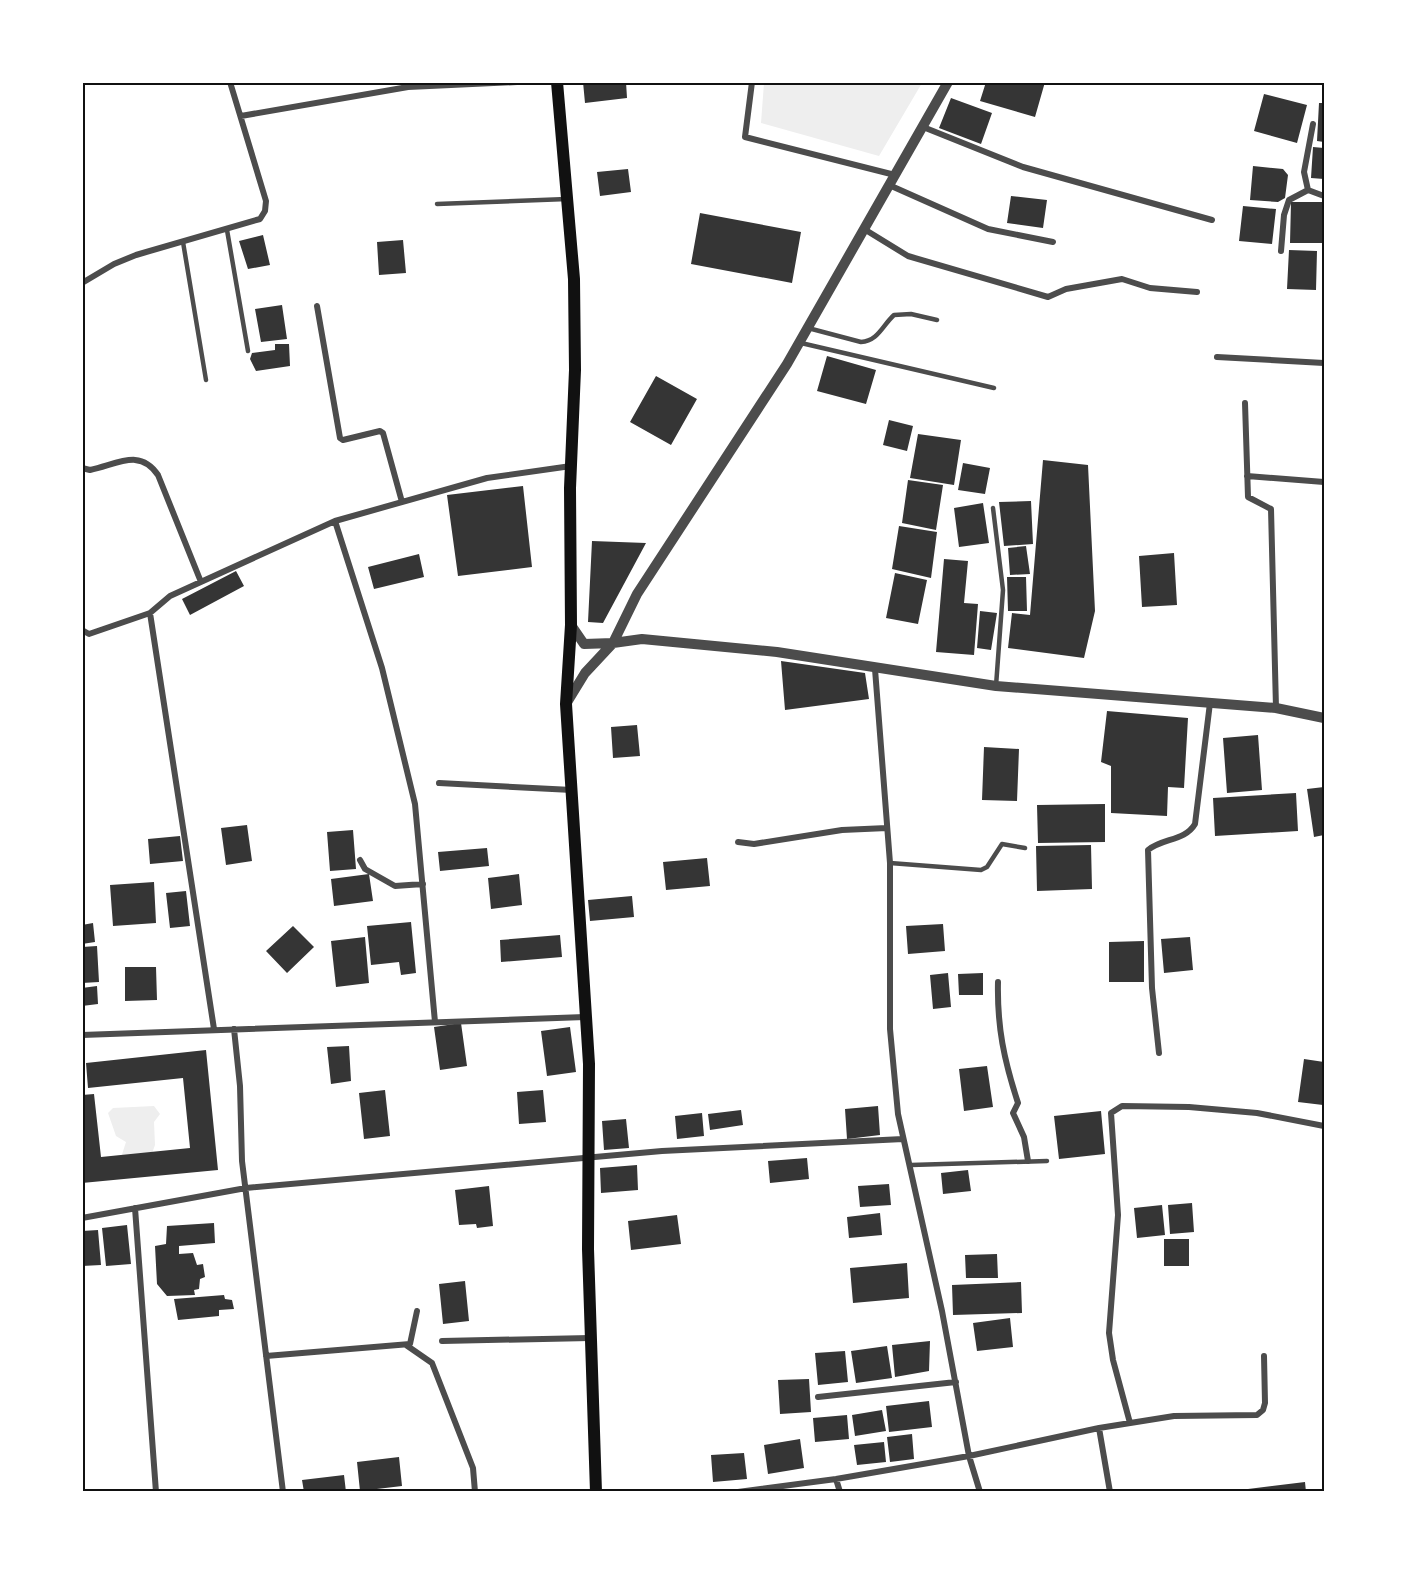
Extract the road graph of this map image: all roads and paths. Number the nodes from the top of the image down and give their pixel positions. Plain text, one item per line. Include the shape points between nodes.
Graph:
1 (230, 82) edge
2 (517, 82) edge
3 (557, 82) edge
4 (752, 82) edge
5 (948, 82) edge
6 (241, 116) junction
7 (1313, 124) dead end
8 (923, 127) junction
9 (892, 180) junction
10 (1308, 190) junction
11 (1324, 196) edge
12 (569, 199) junction
13 (437, 204) dead end
14 (1212, 220) dead end
15 (864, 229) junction
16 (227, 230) junction
17 (183, 242) junction
18 (1053, 242) dead end
19 (1281, 251) dead end
20 (82, 283) edge
21 (1197, 292) dead end
22 (317, 306) dead end
23 (937, 320) dead end
24 (807, 328) junction
25 (799, 342) junction
26 (248, 351) dead end
27 (1217, 357) dead end
28 (1324, 363) edge
29 (206, 380) dead end
30 (994, 388) dead end
31 (1245, 403) dead end
32 (571, 466) junction
33 (82, 468) edge
34 (1247, 476) junction
35 (1324, 482) edge
36 (402, 502) junction
37 (993, 508) dead end
38 (335, 521) junction
39 (201, 582) junction
40 (150, 613) junction
41 (571, 625) junction
42 (82, 630) edge
43 (613, 643) junction
44 (875, 669) junction
45 (996, 686) junction
46 (1210, 703) junction
47 (566, 704) junction
48 (1276, 708) junction
49 (1324, 718) edge
50 (439, 783) dead end
51 (572, 790) junction
52 (887, 828) junction
53 (738, 842) dead end
54 (1025, 848) dead end
55 (360, 860) dead end
56 (890, 863) junction
57 (423, 884) junction
58 (998, 982) dead end
59 (585, 1017) junction
60 (435, 1022) junction
61 (214, 1029) junction
62 (234, 1029) junction
63 (82, 1035) edge
64 (1159, 1053) dead end
65 (1324, 1126) edge
66 (903, 1139) junction
67 (589, 1157) junction
68 (1028, 1161) junction
69 (1047, 1161) dead end
70 (911, 1165) junction
71 (246, 1188) junction
72 (135, 1208) junction
73 (82, 1218) edge
74 (417, 1311) dead end
75 (590, 1338) junction
76 (442, 1341) dead end
77 (405, 1345) junction
78 (266, 1356) junction
79 (1264, 1356) dead end
80 (956, 1383) junction
81 (818, 1397) dead end
82 (1131, 1423) junction
83 (1099, 1428) junction
84 (969, 1456) junction
85 (836, 1479) junction
86 (156, 1491) edge
87 (283, 1491) edge
88 (475, 1491) edge
89 (596, 1491) edge
90 (738, 1491) edge
91 (840, 1491) edge
92 (981, 1491) edge
93 (1110, 1491) edge

1 - 6 street
2 - 6 street via 408,87
3 - 12 main road
4 - 9 street via 745,137
5 - 8 street
6 - 16 street via 266,201 265,211 260,219
7 - 10 street via 1304,172
8 - 9 street
8 - 14 street via 1023,168
9 - 15 street
9 - 18 street via 988,229
10 - 11 street
10 - 19 street via 1289,200
12 - 13 lane
12 - 32 main road via 575,358
15 - 21 street via 908,256 1048,297 1066,289 1122,279 1150,288
15 - 24 street
16 - 17 street
16 - 26 lane
17 - 20 street via 121,261
17 - 29 lane
22 - 36 street via 340,438 383,433
23 - 24 lane via 894,315 870,342
24 - 25 street
25 - 30 lane
25 - 43 street via 637,594
27 - 28 street
31 - 34 street
32 - 36 street via 487,478
32 - 41 main road
33 - 39 street via 90,470 142,459 151,464
34 - 35 street
34 - 48 street via 1248,497 1271,509
36 - 38 street
37 - 45 lane via 1003,590
38 - 39 street
38 - 57 street via 382,668 415,804
39 - 40 street via 170,596
40 - 42 street via 89,634
40 - 61 street
41 - 43 street via 584,644
41 - 47 main road
43 - 44 street via 670,641 777,652
43 - 47 street via 585,673
44 - 45 street
44 - 52 street
45 - 46 street
46 - 48 street
46 - 64 street via 1195,824 1188,834 1163,840 1148,850 1152,987
47 - 51 main road
48 - 49 street
50 - 51 street
51 - 59 main road
52 - 53 street via 842,830 754,844
52 - 56 street
54 - 56 lane via 1002,844 981,870
55 - 57 street via 365,869 395,886
56 - 66 street via 890,1029
57 - 60 street
58 - 68 street via 997,1019 1018,1103 1013,1113 1024,1137
59 - 60 street
59 - 67 main road
60 - 62 street
61 - 62 street
61 - 63 street
62 - 71 street
65 - 82 street via 1257,1113 1189,1107 1122,1106 1111,1113 1118,1215 1109,1333
66 - 67 street
66 - 70 street
67 - 71 street
67 - 75 main road
68 - 69 lane
68 - 70 lane
70 - 80 street
71 - 72 street
71 - 78 street
72 - 73 street
72 - 86 street
74 - 77 street via 410,1344
75 - 76 street
75 - 89 main road
77 - 78 street
77 - 88 street via 432,1363 473,1468
78 - 87 street
79 - 82 street via 1265,1403 1257,1415 1174,1416
80 - 81 street
80 - 84 street
82 - 83 street
83 - 84 street
83 - 93 street
84 - 85 street
84 - 92 street
85 - 90 street
85 - 91 street

